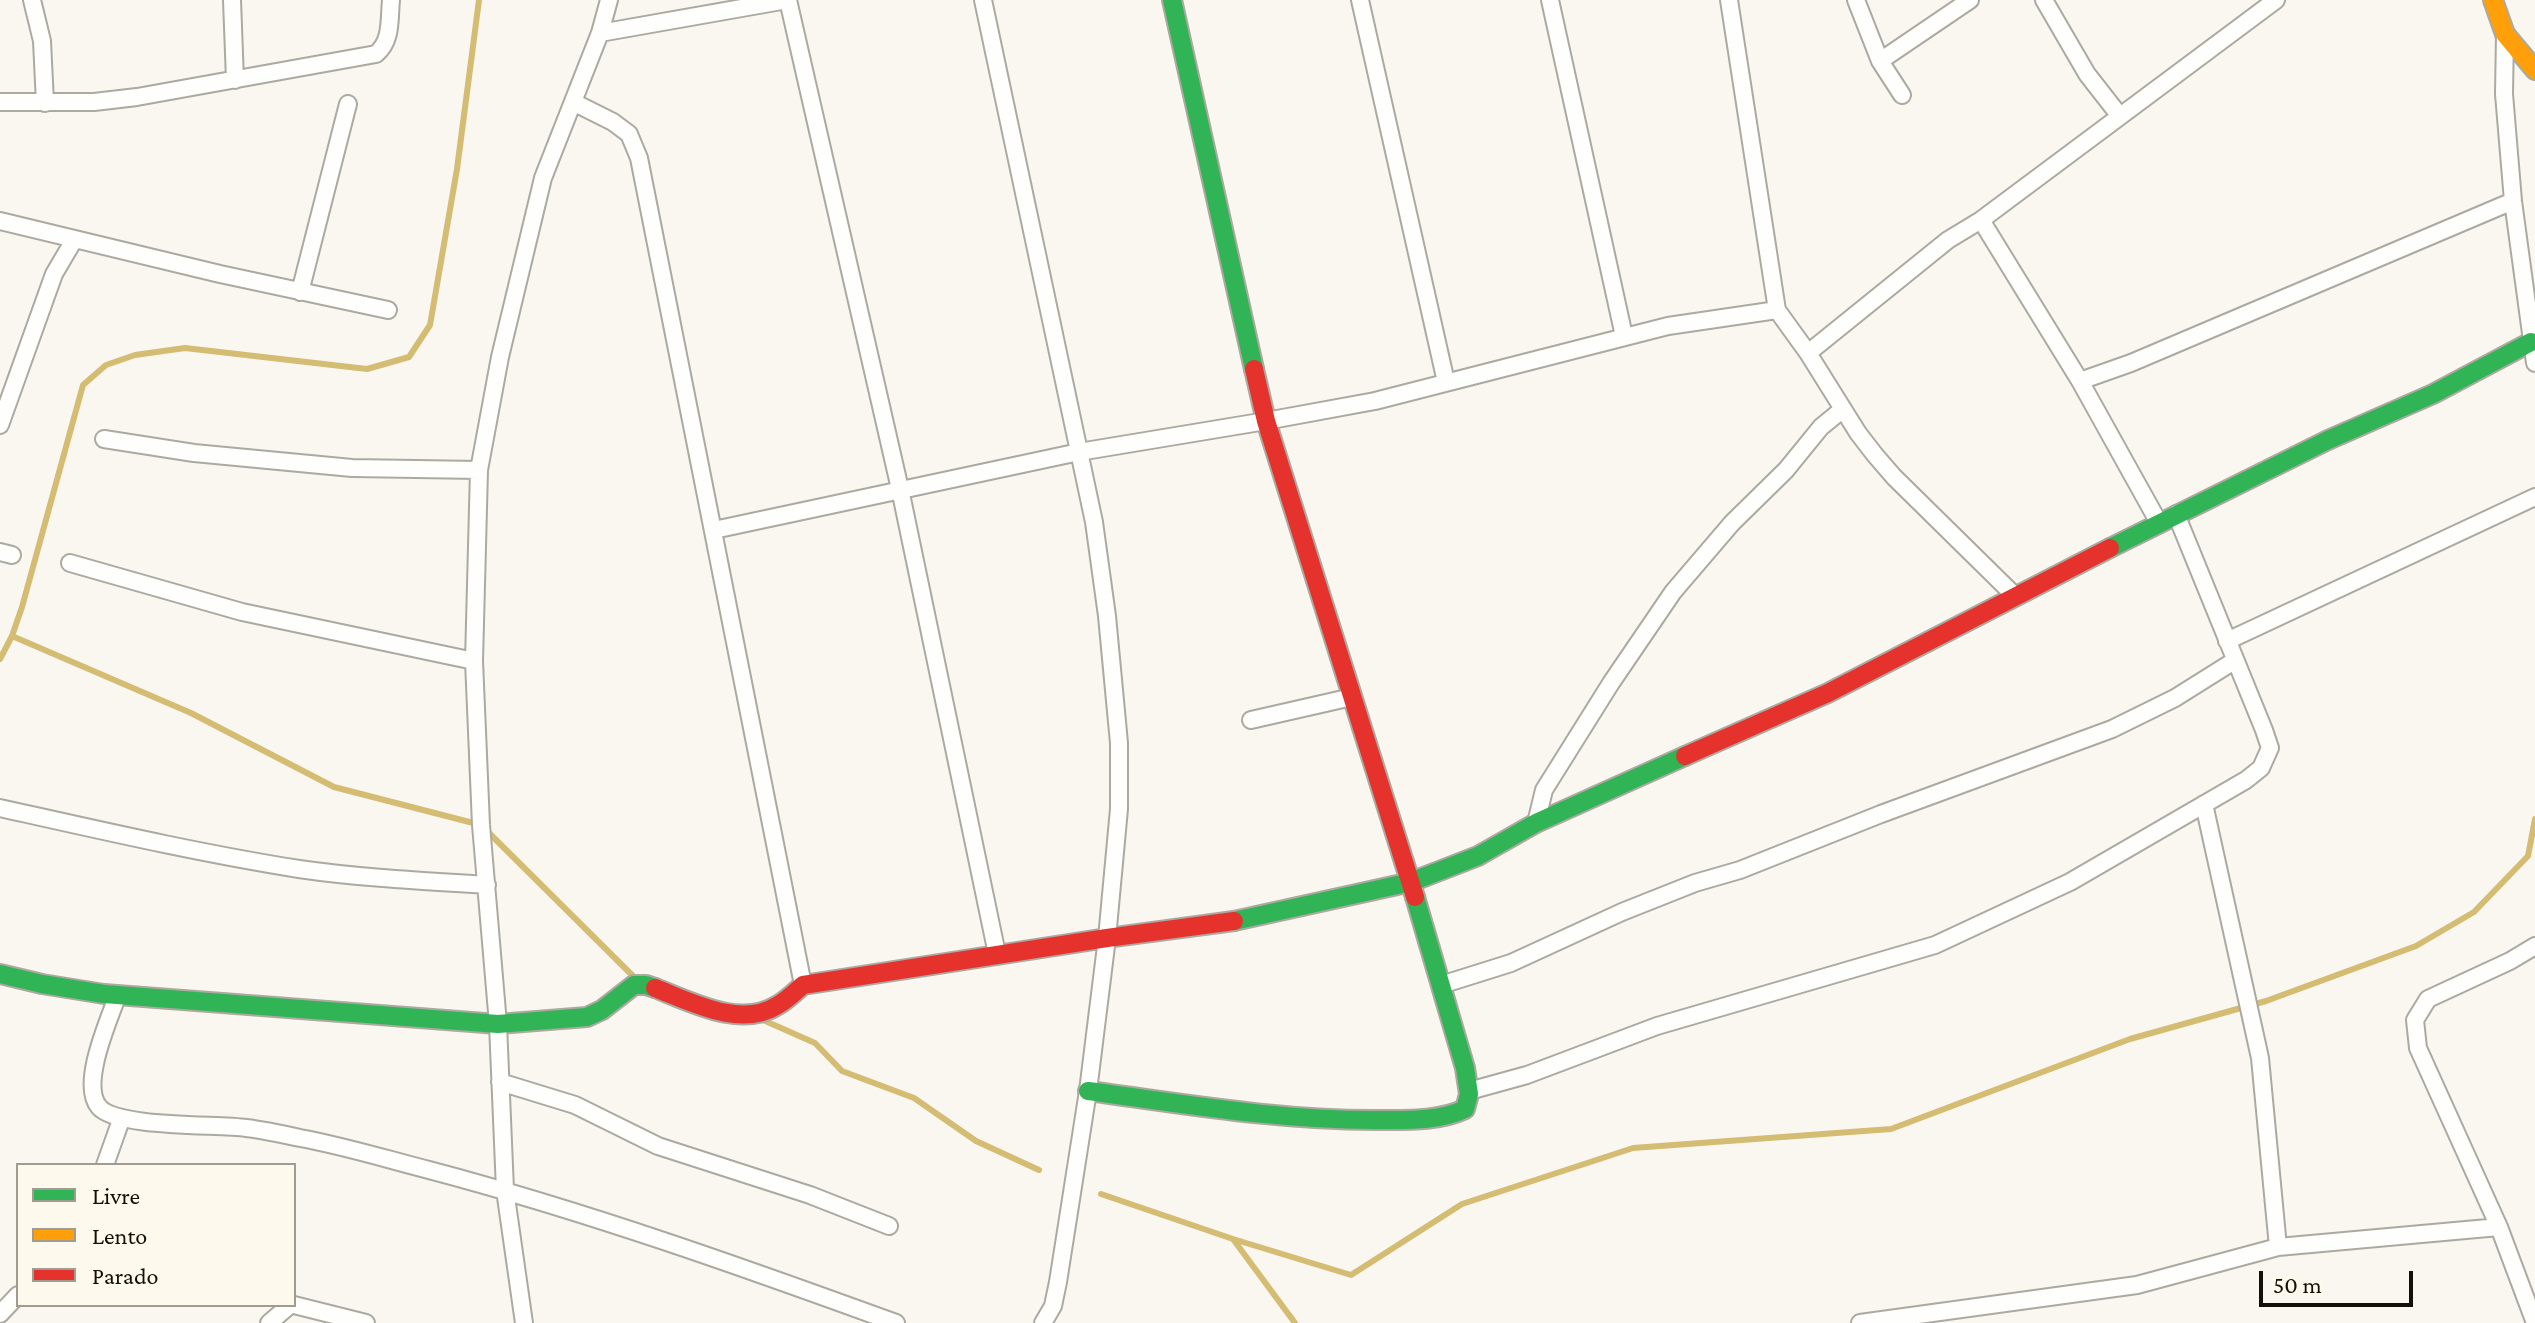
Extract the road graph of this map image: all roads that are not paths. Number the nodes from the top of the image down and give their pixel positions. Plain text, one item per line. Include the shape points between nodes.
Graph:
1 (32, 0) edge
2 (232, 0) edge
3 (391, 0) edge
4 (609, 0) edge
5 (788, 0) edge
6 (983, 0) edge
7 (1172, 0) edge
8 (1360, 0) edge
9 (1550, 0) edge
10 (1729, 0) edge
11 (1856, 0) edge
12 (1970, 0) edge
13 (2044, 0) edge
14 (2276, 0) edge
15 (2493, 0) edge
16 (600, 33) junction
17 (2505, 34) junction
18 (1880, 61) junction
19 (2535, 70) edge
20 (235, 80) junction
21 (1902, 95) dead end
22 (0, 102) edge
23 (573, 102) junction
24 (45, 103) junction
25 (348, 104) dead end
26 (2119, 115) junction
27 (2513, 201) junction
28 (1981, 220) junction
29 (0, 221) edge
30 (74, 240) junction
31 (300, 292) junction
32 (388, 310) dead end
33 (1777, 310) junction
34 (1624, 336) junction
35 (2531, 342) junction
36 (1808, 353) junction
37 (2535, 363) edge
38 (2080, 381) junction
39 (1446, 382) junction
40 (1843, 409) junction
41 (1266, 421) junction
42 (0, 425) edge
43 (104, 439) dead end
44 (1079, 452) junction
45 (479, 470) junction
46 (900, 489) junction
47 (2535, 497) edge
48 (2167, 519) junction
49 (714, 530) junction
50 (70, 563) dead end
51 (2016, 597) junction
52 (2227, 641) junction
53 (474, 661) junction
54 (2234, 661) junction
55 (1352, 697) junction
56 (1251, 720) dead end
57 (2204, 804) junction
58 (0, 808) edge
59 (1536, 823) junction
60 (1411, 882) junction
61 (487, 885) junction
62 (1107, 938) junction
63 (2535, 946) edge
64 (997, 954) junction
65 (0, 974) edge
66 (803, 985) junction
67 (1441, 985) junction
68 (117, 997) junction
69 (498, 1024) junction
70 (500, 1082) junction
71 (1088, 1091) junction
72 (1469, 1091) junction
73 (121, 1120) junction
74 (106, 1163) edge
75 (505, 1190) junction
76 (889, 1226) dead end
77 (2499, 1227) junction
78 (2278, 1247) junction
79 (16, 1297) edge
80 (296, 1306) edge
81 (289, 1307) edge
82 (0, 1314) edge
83 (269, 1323) edge
84 (366, 1323) edge
85 (524, 1323) edge
86 (896, 1323) edge
87 (1043, 1323) edge
88 (1860, 1323) edge
89 (2535, 1323) edge

1 - 24 street via 42,41
2 - 20 street
3 - 20 street via 388,38 376,54
4 - 16 street
5 - 16 street
5 - 46 street
6 - 44 street
7 - 41 street
8 - 39 street
9 - 34 street
10 - 33 street
11 - 18 street
12 - 18 street
13 - 26 street via 2087,74
14 - 26 street
15 - 17 street
16 - 23 street
17 - 19 street
17 - 27 street
18 - 21 street
20 - 24 street via 137,97
22 - 24 street
23 - 45 street via 543,178 522,259
23 - 49 street via 629,134 639,158
25 - 31 street
26 - 28 street
27 - 35 street
27 - 38 street
28 - 36 street via 1948,240
28 - 38 street
29 - 30 street
30 - 31 street
30 - 42 street via 54,274
31 - 32 street
33 - 34 street
33 - 36 street
34 - 39 street
35 - 37 street
35 - 48 street
36 - 40 street
38 - 48 street
39 - 41 street
40 - 51 street via 1894,477
40 - 59 street via 1673,592 1544,790
41 - 44 street
41 - 55 street
43 - 45 street via 352,468
44 - 46 street
44 - 62 street via 1107,616 1119,743 1119,809
45 - 53 street
46 - 49 street
46 - 64 street
47 - 52 street
48 - 51 street
48 - 52 street
49 - 66 street
50 - 53 street via 242,612
51 - 59 street via 1828,693
52 - 54 street
53 - 61 street
54 - 57 street via 2270,748 2261,768
54 - 67 street via 2112,729 1695,883 1511,963
55 - 56 street
55 - 60 street
57 - 72 street via 2070,882 1935,945 1657,1026
57 - 78 street via 2260,1058
58 - 61 street via 299,869
59 - 60 street via 1478,856
60 - 62 street via 1250,919
60 - 67 street
61 - 69 street
62 - 64 street
62 - 71 street
63 - 77 street via 2428,999 2415,1020 2418,1048
64 - 66 street
65 - 68 street
66 - 69 street via 760,1013 736,1015 634,985 587,1017
67 - 72 street
68 - 69 street
68 - 73 street via 102,1038 92,1094 100,1109
69 - 70 street
70 - 75 street
70 - 76 street via 575,1105 658,1146
71 - 72 street via 1269,1116 1402,1120 1459,1115
71 - 87 street via 1058,1282
73 - 74 street
73 - 75 street via 248,1128
75 - 85 street
75 - 86 street
77 - 78 street
77 - 89 street
78 - 88 street via 2137,1285
79 - 82 street
80 - 84 street
81 - 83 street

